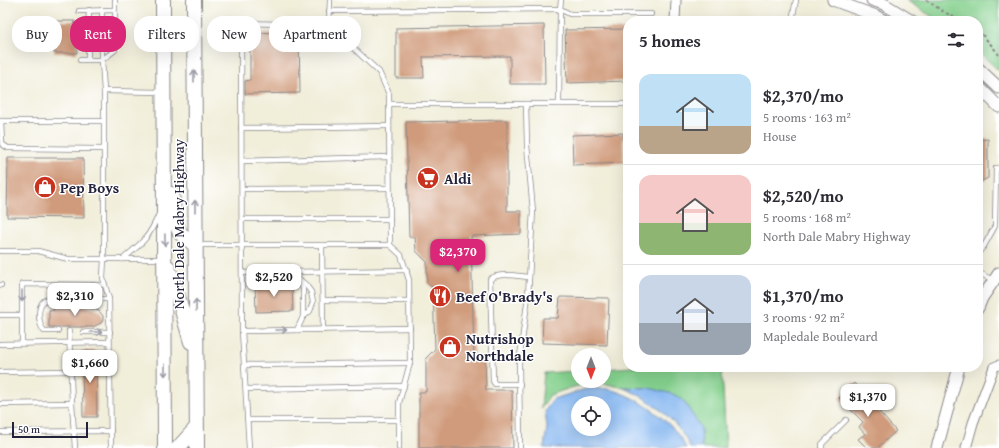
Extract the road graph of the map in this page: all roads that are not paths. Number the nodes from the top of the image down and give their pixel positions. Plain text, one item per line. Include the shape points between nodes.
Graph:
1 (115, 0) edge
2 (163, 0) edge
3 (194, 0) edge
4 (330, 0) edge
5 (561, 0) edge
6 (676, 0) edge
7 (796, 0) edge
8 (833, 0) edge
9 (872, 0) edge
10 (885, 2) edge
11 (560, 9) junction
12 (80, 10) dead end
13 (89, 10) junction
14 (102, 10) junction
15 (115, 10) junction
16 (329, 11) junction
17 (651, 14) dead end
18 (89, 16) edge
19 (102, 16) edge
20 (329, 16) edge
21 (675, 16) edge
22 (793, 16) edge
23 (870, 16) edge
24 (878, 16) edge
25 (905, 16) edge
26 (269, 24) edge
27 (88, 52) edge
28 (102, 52) edge
29 (358, 52) edge
30 (80, 60) dead end
31 (88, 60) junction
32 (102, 60) junction
33 (983, 73) edge
34 (999, 88) edge
35 (104, 91) junction
36 (983, 91) edge
37 (163, 92) junction
38 (988, 96) junction
39 (983, 101) edge
40 (389, 104) junction
41 (526, 104) junction
42 (560, 104) junction
43 (623, 104) edge
44 (999, 107) edge
45 (1, 121) edge
46 (103, 121) junction
47 (389, 126) junction
48 (241, 128) junction
49 (164, 130) junction
50 (103, 149) junction
51 (389, 157) junction
52 (242, 161) junction
53 (999, 169) edge
54 (389, 188) junction
55 (242, 189) junction
56 (164, 201) junction
57 (997, 215) edge
58 (390, 219) junction
59 (242, 220) junction
60 (195, 245) junction
61 (242, 245) junction
62 (322, 245) junction
63 (390, 245) junction
64 (983, 245) edge
65 (0, 251) edge
66 (104, 259) junction
67 (123, 259) junction
68 (165, 260) junction
69 (406, 270) junction
70 (322, 272) junction
71 (252, 273) junction
72 (983, 273) edge
73 (242, 274) junction
74 (529, 277) junction
75 (996, 277) edge
76 (300, 280) junction
77 (106, 285) junction
78 (983, 296) edge
79 (50, 299) dead end
80 (71, 299) dead end
81 (109, 299) junction
82 (323, 300) junction
83 (409, 301) junction
84 (0, 315) edge
85 (22, 315) junction
86 (303, 317) junction
87 (410, 328) junction
88 (242, 330) junction
89 (297, 330) junction
90 (323, 330) junction
91 (58, 331) dead end
92 (69, 331) dead end
93 (83, 332) dead end
94 (110, 332) junction
95 (110, 342) junction
96 (22, 343) junction
97 (70, 343) junction
98 (0, 344) edge
99 (196, 360) junction
100 (410, 363) junction
101 (244, 365) junction
102 (999, 365) edge
103 (71, 371) junction
104 (0, 372) edge
105 (959, 372) edge
106 (520, 384) junction
107 (404, 386) junction
108 (246, 389) junction
109 (72, 403) junction
110 (0, 404) edge
111 (248, 420) junction
112 (399, 420) junction
113 (846, 420) dead end
114 (196, 428) junction
115 (74, 431) junction
116 (110, 431) junction
117 (0, 432) edge
118 (75, 448) edge
119 (111, 448) edge
120 (165, 448) edge
121 (178, 448) edge
122 (197, 448) edge
123 (249, 448) edge
124 (399, 448) edge
125 (520, 448) edge
126 (822, 448) edge
127 (938, 448) edge
128 (966, 448) edge

1 - 15 lane
2 - 37 main road, North Dale Mabry Highway
60 -> 3 main road, North Dale Mabry Highway
4 - 16 lane
5 - 11 lane
6 - 21 street
7 - 22 lane
8 - 23 street
9 - 10 street
10 - 24 street
10 - 25 street
11 - 16 lane
11 - 17 lane via 570,14
11 - 42 lane
12 - 13 lane
13 - 14 lane
13 - 18 lane
14 - 15 lane
14 - 19 lane
15 - 32 lane via 115,50
16 - 20 lane
26 - 48 lane via 241,23
27 - 31 lane
28 - 32 lane
29 - 40 lane via 379,72 389,94
30 - 31 lane
31 - 32 lane
32 - 35 lane
33 - 34 street
35 - 37 lane
35 - 46 lane
36 - 38 street
37 - 49 main road, North Dale Mabry Highway
38 - 39 lane
38 - 44 street
40 - 41 lane
40 - 47 lane
41 - 42 lane
41 - 74 lane via 533,211
42 - 43 lane
45 - 46 lane
45 - 50 lane via 2,144 8,148
46 - 50 lane
47 - 48 lane
47 - 51 lane
48 - 52 lane
49 - 56 main road, North Dale Mabry Highway
49 - 60 main road via 175,221 180,233
50 - 66 lane
51 - 52 lane
51 - 54 lane
52 - 55 lane
53 - 57 lane via 996,168
54 - 55 lane
54 - 58 lane
55 - 59 lane
56 - 67 lane via 147,238
56 -> 68 main road, North Dale Mabry Highway
57 - 64 lane via 995,226
58 - 59 lane
58 - 63 lane
59 - 61 lane
60 - 61 lane
99 -> 60 main road, North Dale Mabry Highway
61 - 62 lane
61 - 73 lane
62 - 63 lane
62 - 70 lane
63 - 69 lane via 401,255
65 - 66 lane via 38,251 68,259
66 - 67 lane
66 - 77 lane via 103,278
67 - 68 lane
68 - 99 main road
68 -> 120 main road, North Dale Mabry Highway
69 - 70 lane
69 - 83 lane via 409,280
70 - 71 lane
70 - 82 lane
71 - 73 lane
71 - 76 lane via 263,280
72 - 75 lane
73 - 88 lane
74 - 106 lane
74 - 106 lane via 494,276 490,279 493,381 495,384
75 - 78 street
76 - 86 lane via 303,289
76 - 86 lane via 311,292 313,302 310,312
77 - 81 lane
77 -> 85 lane via 22,284
79 - 91 lane via 42,303 39,311 40,326 44,331
80 - 81 lane
81 - 94 lane
82 - 83 lane
82 - 90 lane
83 - 87 lane
84 - 85 lane
85 - 96 lane
86 - 89 lane
87 - 90 lane
87 - 100 lane
88 -> 89 lane
88 - 101 lane
89 - 90 lane
92 - 97 lane
93 -> 94 lane
94 - 95 lane
95 - 97 lane
95 - 116 lane
96 - 97 lane
96 - 98 lane
97 - 103 lane
99 - 114 main road, North Dale Mabry Highway
100 - 101 lane
100 - 107 lane
101 - 108 lane
102 - 128 street via 994,367
103 - 104 lane
103 - 109 lane
105 - 127 street
106 - 125 lane
107 - 108 lane
107 - 112 lane via 399,403
108 - 111 lane
109 - 110 lane
109 - 115 lane
111 - 112 lane
111 - 123 lane
112 - 124 lane
113 - 126 lane via 822,444
114 - 121 main road
114 - 122 main road, North Dale Mabry Highway
115 - 116 lane
115 - 117 lane
115 - 118 lane
116 - 119 lane

